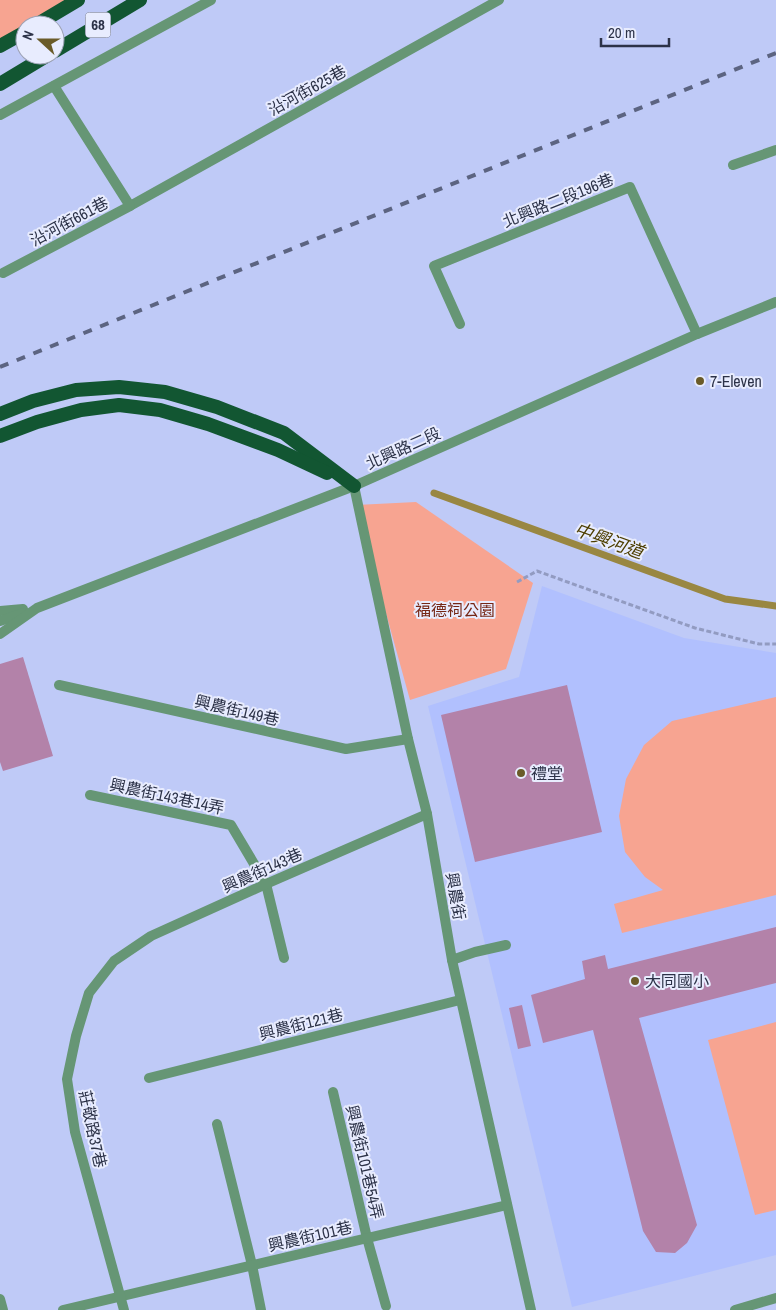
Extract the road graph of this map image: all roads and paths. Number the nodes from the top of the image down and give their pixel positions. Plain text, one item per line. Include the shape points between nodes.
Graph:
1 (78, 0) edge
2 (140, 0) edge
3 (211, 0) edge
4 (499, 0) edge
5 (53, 15) edge
6 (15, 38) edge
7 (65, 45) edge
8 (0, 46) edge
9 (31, 65) edge
10 (0, 84) edge
11 (54, 86) junction
12 (0, 115) edge
13 (776, 150) edge
14 (733, 165) dead end
15 (130, 206) junction
16 (3, 273) dead end
17 (776, 302) edge
18 (460, 324) dead end
19 (697, 334) junction
20 (0, 414) edge
21 (0, 436) edge
22 (354, 486) junction
23 (517, 582) dead end
24 (37, 608) junction
25 (0, 611) edge
26 (0, 621) edge
27 (0, 634) edge
28 (776, 644) edge
29 (59, 685) dead end
30 (408, 738) junction
31 (90, 795) dead end
32 (427, 814) junction
33 (266, 884) junction
34 (506, 945) dead end
35 (284, 958) dead end
36 (452, 960) junction
37 (114, 961) joint
38 (460, 1000) junction
39 (148, 1078) dead end
40 (333, 1092) dead end
41 (217, 1124) dead end
42 (506, 1205) junction
43 (367, 1238) junction
44 (252, 1265) junction
45 (121, 1296) junction
46 (776, 1298) edge
47 (0, 1299) edge
48 (386, 1306) dead end
49 (3, 1310) edge
50 (63, 1310) edge
51 (124, 1310) edge
52 (261, 1310) edge
53 (531, 1310) edge
54 (735, 1310) edge

1 - 5 highway, 68
2 - 7 highway, 68
3 - 11 street
4 - 15 street, 沿河街625巷
6 - 8 highway
9 - 10 highway
11 - 12 street
11 - 15 street, 沿河街661巷
13 - 14 street
15 - 16 street, 沿河街661巷
17 - 19 street, 北興路二段
18 - 19 street, 北興路二段196巷 via 434,266 630,187
19 - 22 street, 北興路二段
20 - 22 highway via 76,390 119,387 165,392 217,407 284,433
21 - 22 highway via 80,410 119,405 160,410 278,450
22 - 24 street, 北興路二段
22 - 30 street, 興農街
23 - 28 path via 537,571 695,628 760,644
24 - 25 street, 北興路二段
24 - 26 street
24 - 27 street, 北興路二段
29 - 30 street, 興農街149巷 via 346,749
30 - 32 street, 興農街
31 - 33 street, 興農街143巷14弄 via 231,825
32 - 33 street, 興農街143巷
32 - 36 street, 興農街
33 - 35 street, 興農街143巷14弄
33 - 37 street, 興農街143巷 via 151,936
34 - 36 street
36 - 38 street, 興農街
37 - 45 street, 莊敬路37巷 via 89,994 67,1079 75,1132
38 - 39 street, 興農街121巷
38 - 42 street, 興農街
40 - 43 street, 興農街101巷54弄
41 - 44 street
42 - 43 street, 興農街101巷
42 - 53 street, 興農街
43 - 44 street, 興農街101巷
43 - 48 street, 興農街101巷54弄
44 - 45 street, 興農街101巷
44 - 52 street
45 - 50 street, 興農街101巷
45 - 51 street, 莊敬路37巷
46 - 54 street
47 - 49 street

